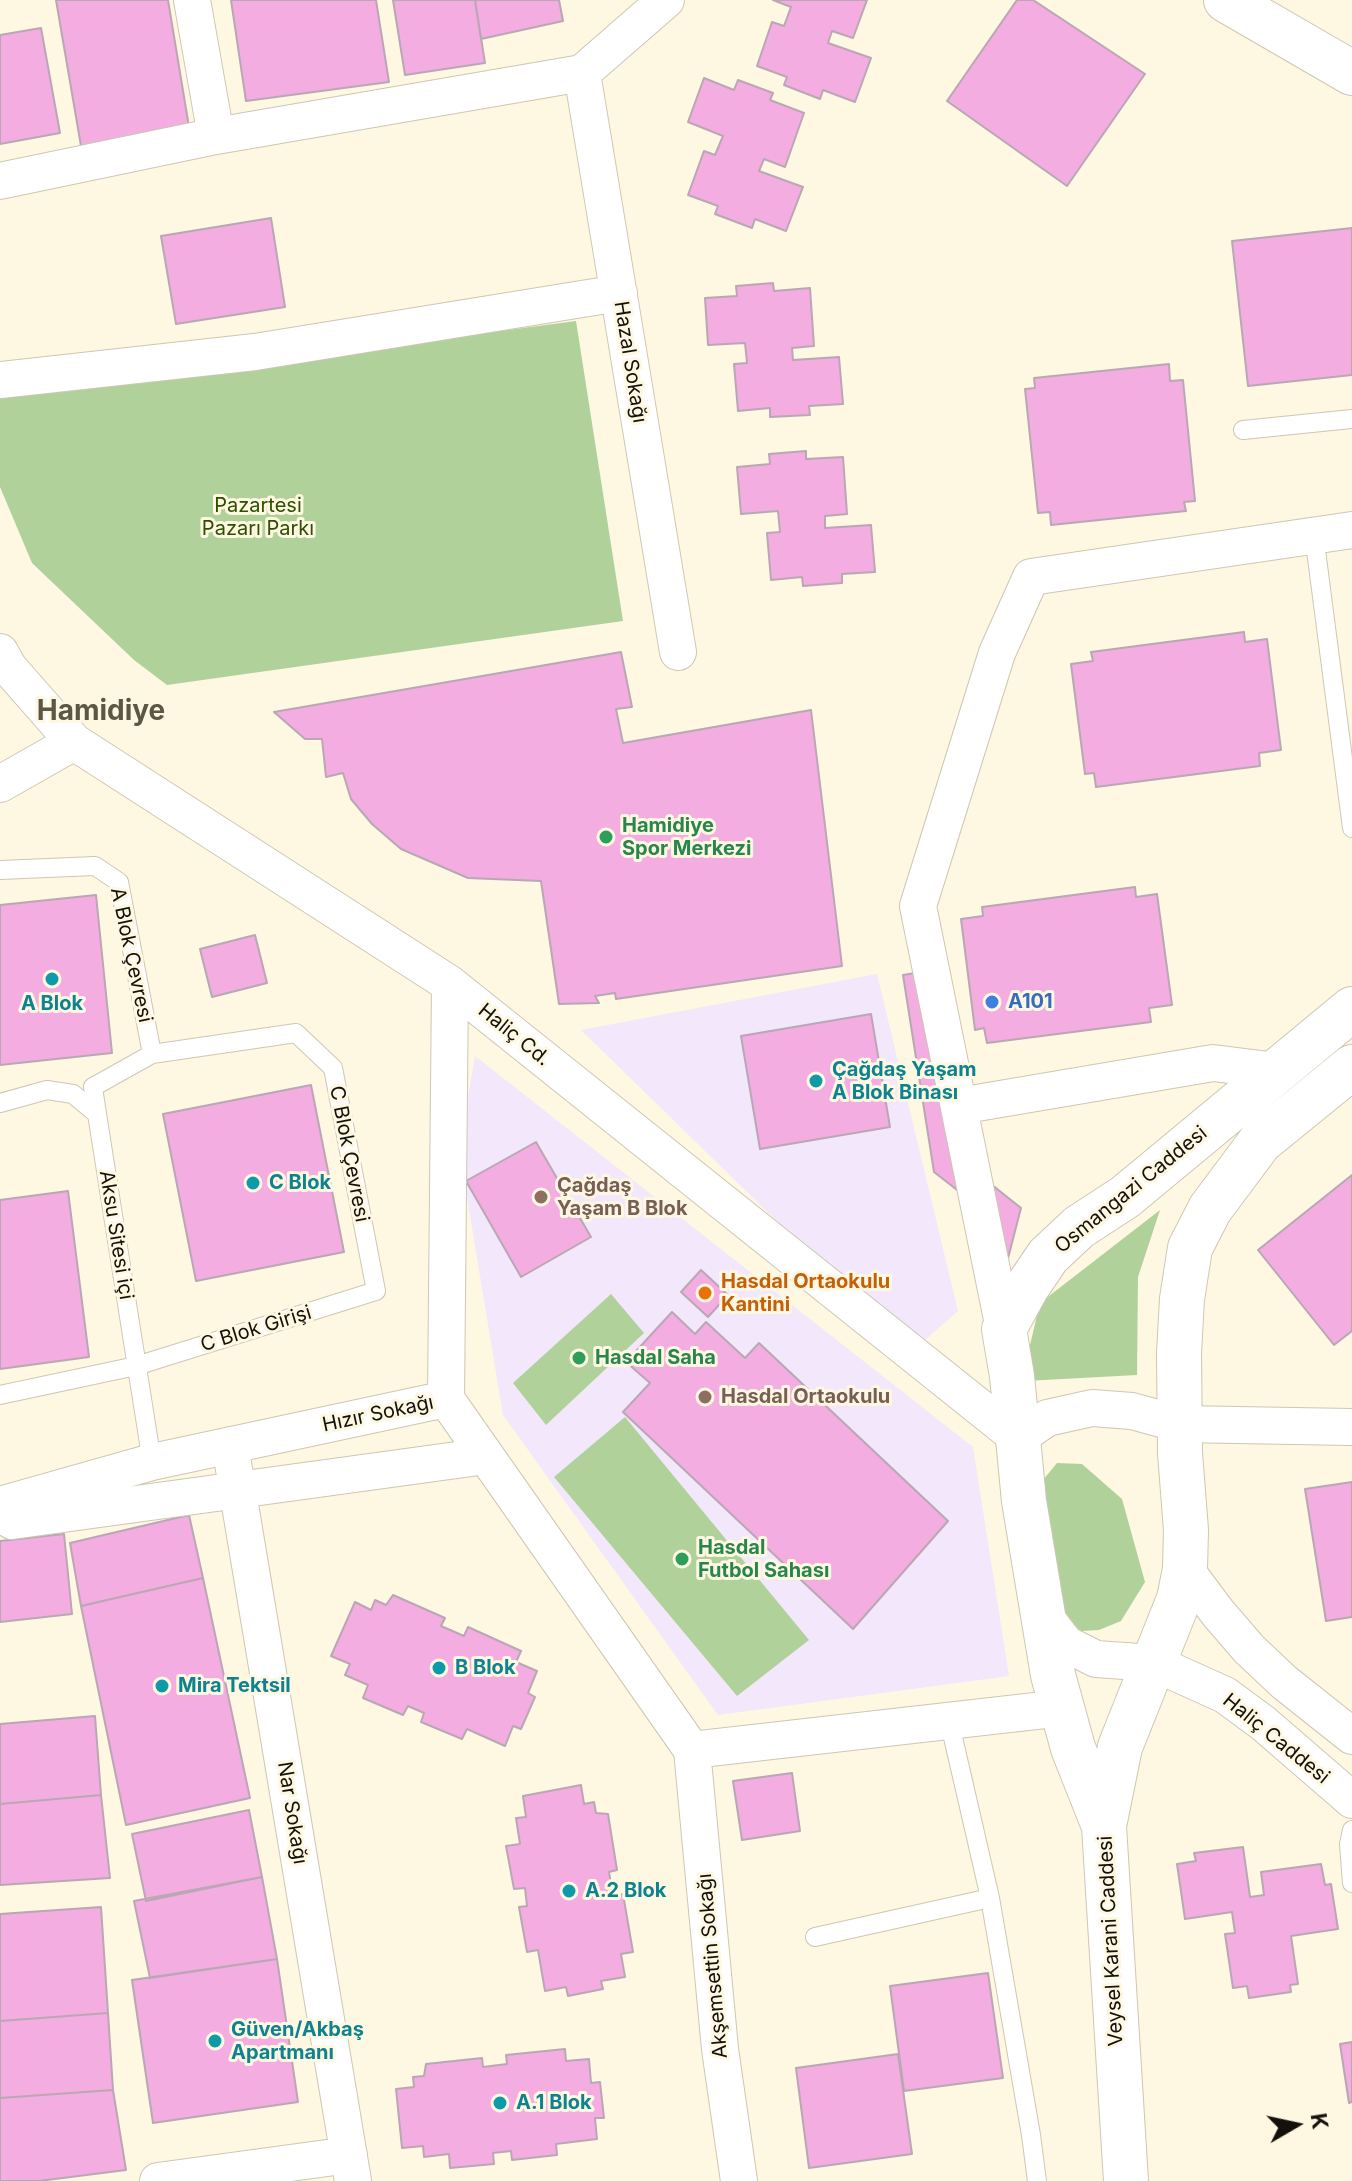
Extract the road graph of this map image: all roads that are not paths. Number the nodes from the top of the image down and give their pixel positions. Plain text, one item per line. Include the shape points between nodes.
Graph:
1 (192, 0) edge
2 (666, 0) edge
3 (1226, 0) edge
4 (1349, 69) edge
5 (582, 73) junction
6 (216, 136) junction
7 (0, 181) edge
8 (619, 293) junction
9 (0, 380) edge
10 (1352, 419) edge
11 (1243, 430) dead end
12 (1352, 530) edge
13 (1314, 535) junction
14 (0, 652) edge
15 (678, 652) dead end
16 (74, 742) junction
17 (0, 784) edge
18 (1352, 828) edge
19 (0, 870) edge
20 (450, 984) junction
21 (1352, 1009) edge
22 (152, 1054) junction
23 (1352, 1067) edge
24 (1277, 1071) junction
25 (0, 1103) edge
26 (959, 1106) junction
27 (97, 1114) junction
28 (376, 1291) joint
29 (1004, 1329) junction
30 (136, 1366) junction
31 (0, 1395) edge
32 (446, 1399) junction
33 (1179, 1424) junction
34 (1352, 1427) edge
35 (1018, 1438) junction
36 (230, 1445) junction
37 (486, 1456) junction
38 (152, 1462) junction
39 (238, 1490) junction
40 (0, 1505) edge
41 (0, 1522) edge
42 (1185, 1569) junction
43 (1042, 1613) junction
44 (1154, 1663) junction
45 (1062, 1708) junction
46 (949, 1720) junction
47 (1352, 1736) edge
48 (692, 1750) junction
49 (1352, 1800) edge
50 (1104, 1826) junction
51 (1352, 1830) edge
52 (1352, 1883) edge
53 (990, 1898) junction
54 (815, 1937) dead end
55 (351, 2168) edge
56 (158, 2181) edge
57 (739, 2181) edge
58 (1037, 2181) edge
59 (1126, 2181) edge

1 - 6 street
2 - 5 street
3 - 4 street
5 - 6 street
5 - 8 street, Hazal Sokağı
6 - 7 street
8 - 9 street via 255,352
8 - 15 street, Hazal Sokağı
10 - 11 lane
12 - 13 street
13 - 18 lane
13 - 26 street via 1031,577 997,653 918,906
14 - 16 street, Haliç Cd.
16 - 17 street
16 - 20 street, Haliç Cd.
19 - 22 lane, A Blok Çevresi via 95,866 119,882
20 - 32 street, Hızır Sokağı
20 - 35 street, Haliç Cd.
21 - 24 street, Osmangazi Caddesi
22 - 27 lane via 93,1087
22 - 28 lane, C Blok Çevresi via 296,1033 333,1068
23 - 33 street, Veysel Karani Caddesi via 1260,1142 1210,1209 1190,1248 1182,1299
24 - 26 street via 1213,1063
24 - 29 street, Osmangazi Caddesi via 1048,1256
25 - 27 lane via 47,1090 73,1094
26 - 29 street
27 - 30 lane, Aksu Sitesi içi
28 - 30 lane, C Blok Girişi
29 - 35 street
30 - 31 lane, C Blok Girişi
30 - 38 lane, Aksu Sitesi içi
32 - 36 street, Hızır Sokağı
32 - 37 street, Akşemsettin Sokağı
33 - 34 street
33 - 35 street via 1132,1411 1092,1408 1047,1418
33 - 42 street, Veysel Karani Caddesi
35 - 43 street
36 - 38 street, Hızır Sokağı
36 - 39 street, Nar Sokağı
37 - 39 street
37 - 48 street, Akşemsettin Sokağı
38 - 40 street, Hızır Sokağı
39 - 41 street
39 - 55 street, Nar Sokağı
42 - 44 street, Veysel Karani Caddesi
42 - 47 street via 1249,1649
43 - 44 street via 1066,1644 1096,1659
43 - 45 street
44 - 49 street, Haliç Caddesi via 1225,1695
44 - 50 street, Veysel Karani Caddesi via 1120,1747
45 - 46 street
45 - 50 street
46 - 48 street
46 - 53 lane
48 - 57 street, Akşemsettin Sokağı via 720,2049
50 - 59 street, Veysel Karani Caddesi
51 - 52 lane
53 - 54 lane
53 - 58 lane
55 - 56 street

